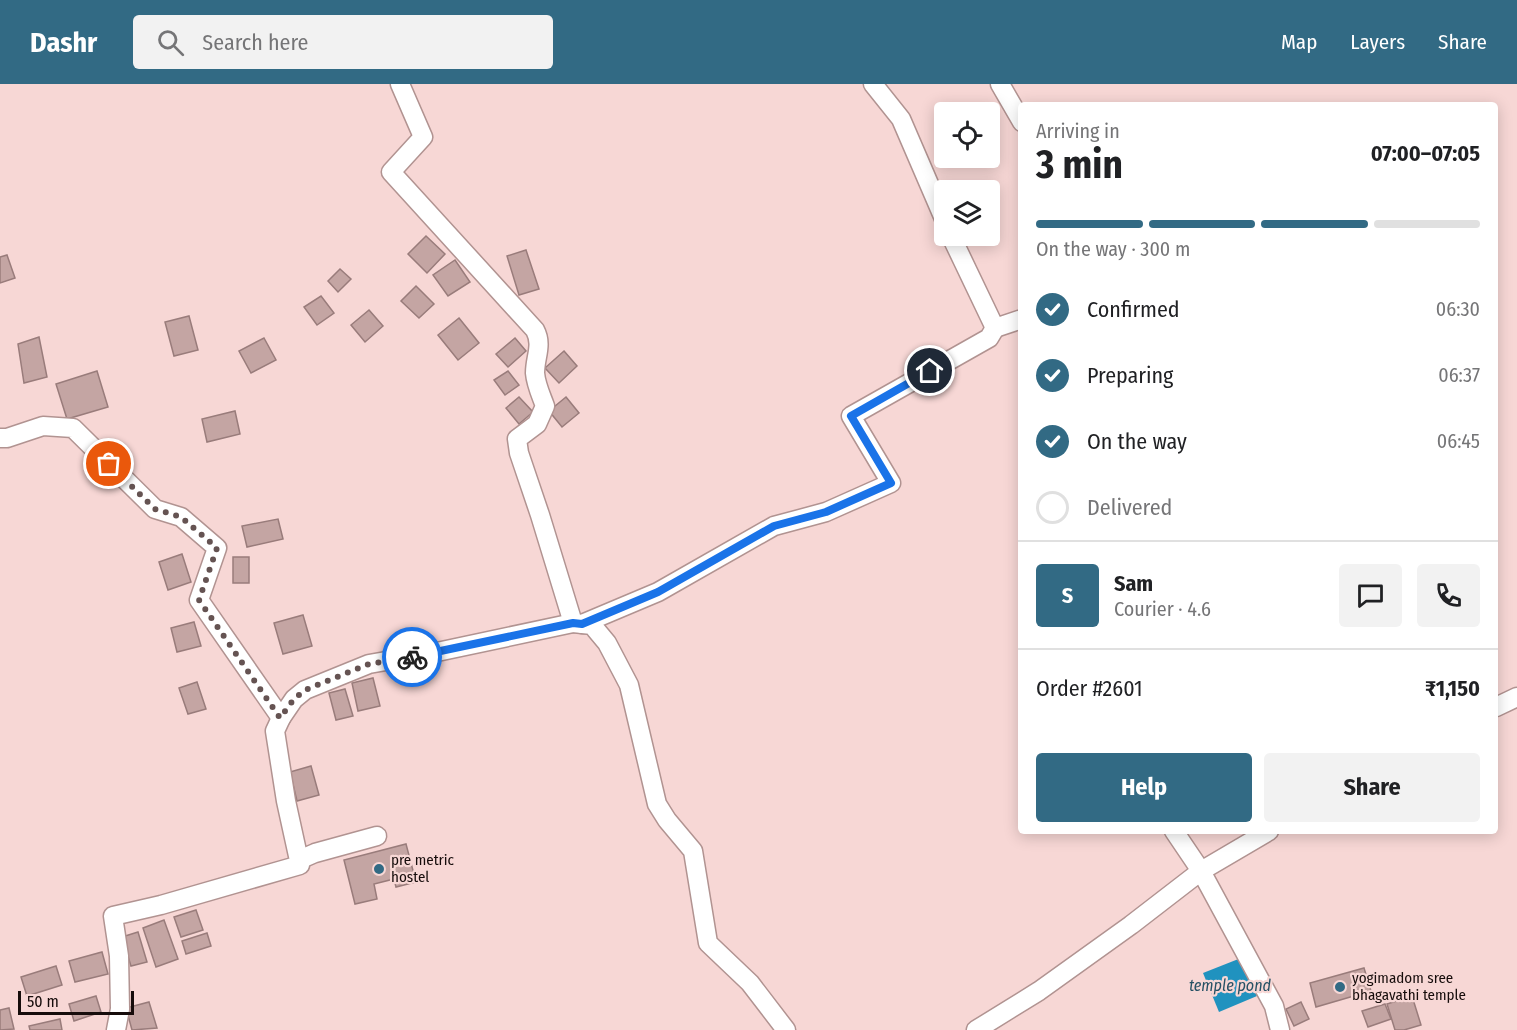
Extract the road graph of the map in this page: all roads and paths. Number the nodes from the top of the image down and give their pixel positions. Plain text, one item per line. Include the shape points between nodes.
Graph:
1 (400, 84) edge
2 (873, 84) edge
3 (1000, 84) edge
4 (1018, 115) edge
5 (934, 196) edge
6 (956, 246) edge
7 (1018, 320) edge
8 (995, 328) junction
9 (0, 438) edge
10 (577, 623) junction
11 (1517, 697) edge
12 (1498, 706) edge
13 (280, 718) junction
14 (1176, 834) edge
15 (1264, 834) edge
16 (376, 836) dead end
17 (299, 860) junction
18 (1201, 871) junction
19 (116, 1030) edge
20 (786, 1030) edge
21 (976, 1030) edge
22 (1280, 1030) edge

1 - 10 street via 423,137 391,172 539,338 536,383 545,406 537,424 517,438 519,453
2 - 5 street via 901,119
3 - 4 street
6 - 8 street
7 - 8 street
8 - 10 street via 989,339 851,416 891,483 826,512 774,526 658,592
9 - 13 street via 44,426 73,428 155,509 181,517 217,548 199,600
10 - 13 street via 369,664 305,690
10 - 20 street via 592,625 607,643 629,685 657,804 693,851 708,943 750,983
11 - 12 street
13 - 17 street via 275,731
14 - 18 street
15 - 18 street
16 - 17 street
17 - 19 street via 300,865 113,916 119,956 120,1009
18 - 21 street via 1039,991
18 - 22 street via 1274,1006

